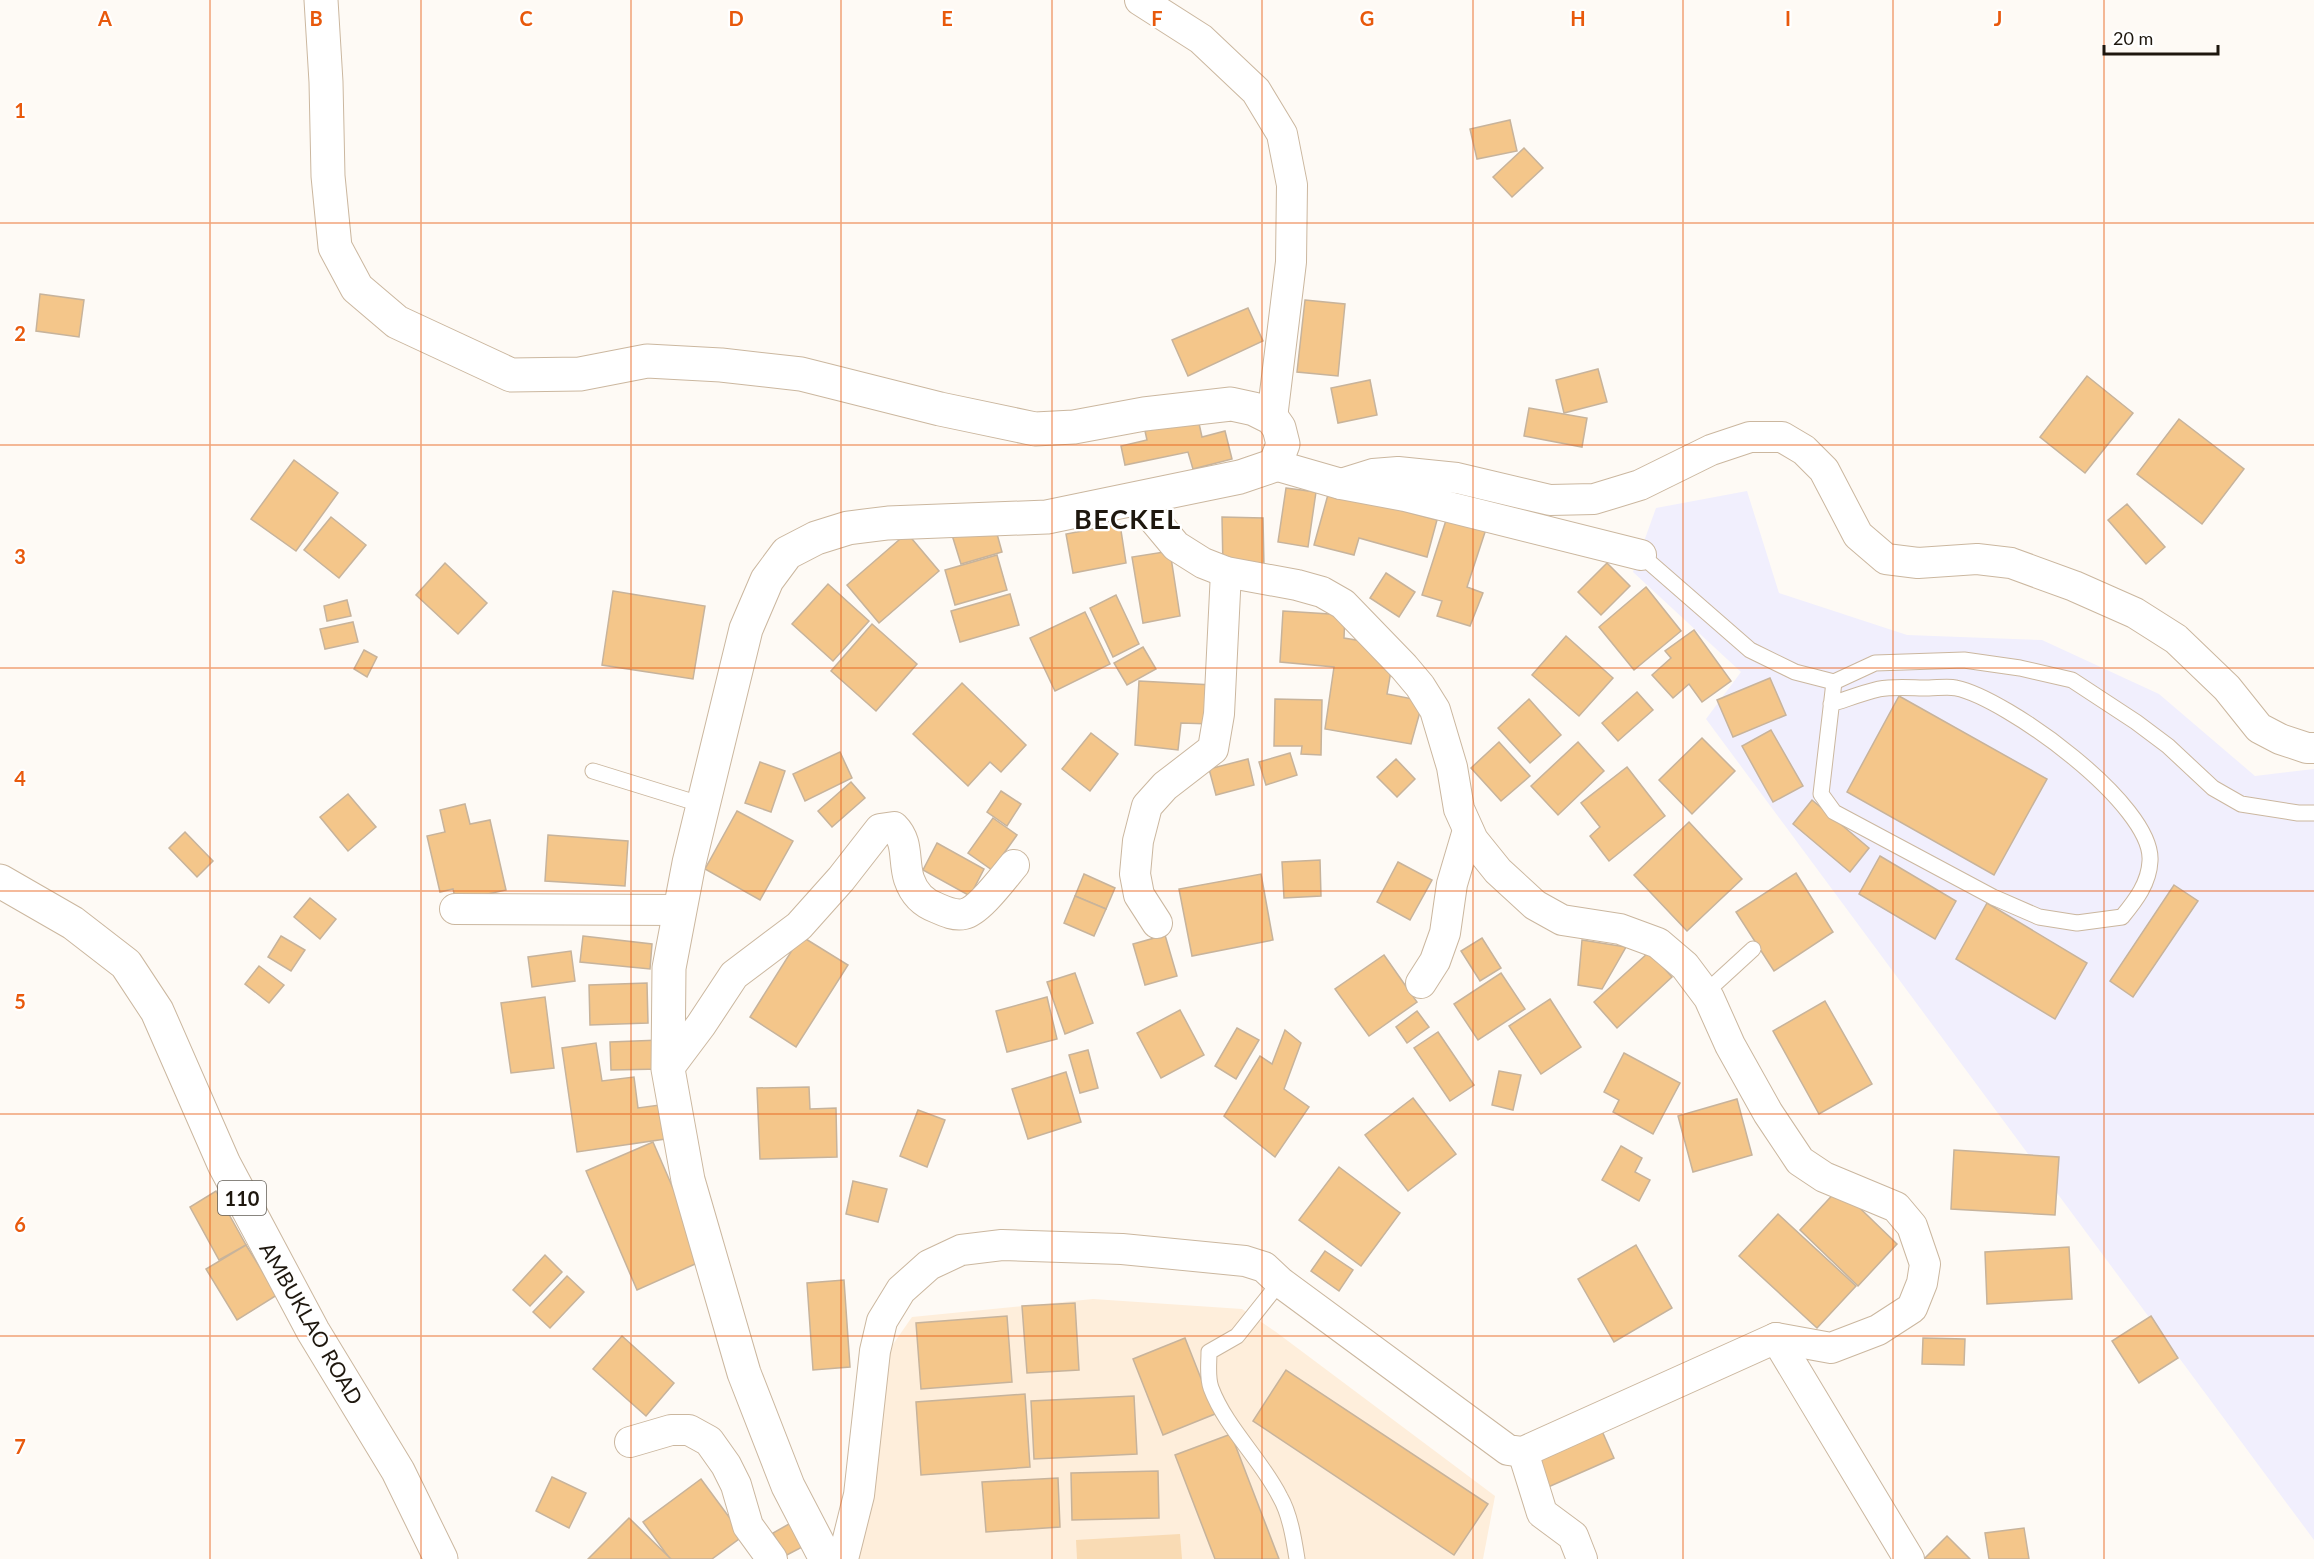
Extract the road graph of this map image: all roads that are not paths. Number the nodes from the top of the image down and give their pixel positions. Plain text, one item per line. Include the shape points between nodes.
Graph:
1 (321, 0) edge
2 (1140, 0) edge
3 (1272, 418) junction
4 (1275, 465) junction
5 (1341, 484) junction
6 (1136, 498) junction
7 (1641, 555) joint
8 (1226, 572) junction
9 (1834, 682) junction
10 (1831, 704) junction
11 (2314, 748) edge
12 (593, 771) dead end
13 (703, 805) junction
14 (2314, 813) edge
15 (1468, 830) junction
16 (1014, 865) dead end
17 (0, 881) edge
18 (455, 909) dead end
19 (680, 910) junction
20 (1157, 923) dead end
21 (1753, 949) dead end
22 (1421, 983) dead end
23 (1705, 993) junction
24 (668, 1069) junction
25 (1280, 1281) junction
26 (1776, 1338) junction
27 (630, 1442) dead end
28 (1523, 1452) junction
29 (441, 1559) edge
30 (772, 1559) edge
31 (826, 1559) edge
32 (843, 1559) edge
33 (1297, 1559) edge
34 (1582, 1559) edge
35 (1910, 1559) edge

1 - 3 street via 335,247 357,288 397,322 511,375 580,374 647,361 721,365 801,374 1035,429 1231,404
2 - 3 street via 1200,39 1256,91 1282,134 1292,185 1291,262
3 - 4 street via 1283,444
4 - 5 street
4 - 6 street via 1240,477
5 - 7 street via 1405,496
5 - 11 street via 1372,474 1398,472 1457,478 1550,500 1594,499 1640,485 1750,436 1782,437 1804,450 1824,470 1858,535 1886,559 2011,563 2074,586 2135,613 2176,639 2227,688 2259,728 2280,740
6 - 8 street via 1176,546
6 - 13 street via 1047,517 848,528 787,553 766,580 746,629
7 - 9 lane via 1750,650 1795,672
8 - 15 street via 1322,592 1358,618 1420,686 1435,710 1452,767 1459,809
8 - 20 street via 1219,714 1213,749 1165,786 1148,806 1138,841 1135,874 1139,895
9 - 10 lane
9 - 14 lane via 1875,663 1964,660 2072,680 2136,722 2213,788 2241,804
10 - 10 lane via 1821,794 1834,813 2039,917 2078,923 2122,917 2134,902 2145,884 2150,859 2144,837 2104,783 2024,720 1956,687 1881,688
12 - 13 lane
13 - 19 street
15 - 22 street via 1452,884 1445,933 1436,961
15 - 23 street via 1498,871 1535,905 1562,920 1620,929 1658,944 1685,966
16 - 24 street via 975,909 954,915 927,904 916,894 902,835 894,827 880,829 799,926 734,975
17 - 29 street, AMBUKLAO ROAD / 110 via 73,922 126,964 157,1011 224,1164 313,1331 398,1471
18 - 19 street
19 - 24 street via 669,968
21 - 23 lane
23 - 26 street via 1768,1113 1800,1161 1824,1177 1896,1207 1912,1226 1925,1264 1912,1308 1878,1330 1831,1348
24 - 31 street via 688,1180 744,1372 788,1486
25 - 28 street via 1508,1450
25 - 32 street via 1264,1267 1245,1261 1048,1245 961,1250 929,1265 901,1290 882,1321 875,1351 859,1495
25 - 33 lane via 1237,1335 1209,1352 1208,1375 1224,1413 1281,1498
26 - 28 street
26 - 35 street
27 - 30 street via 671,1430 689,1430 708,1442 736,1485 748,1526
28 - 34 street via 1542,1513 1573,1536

